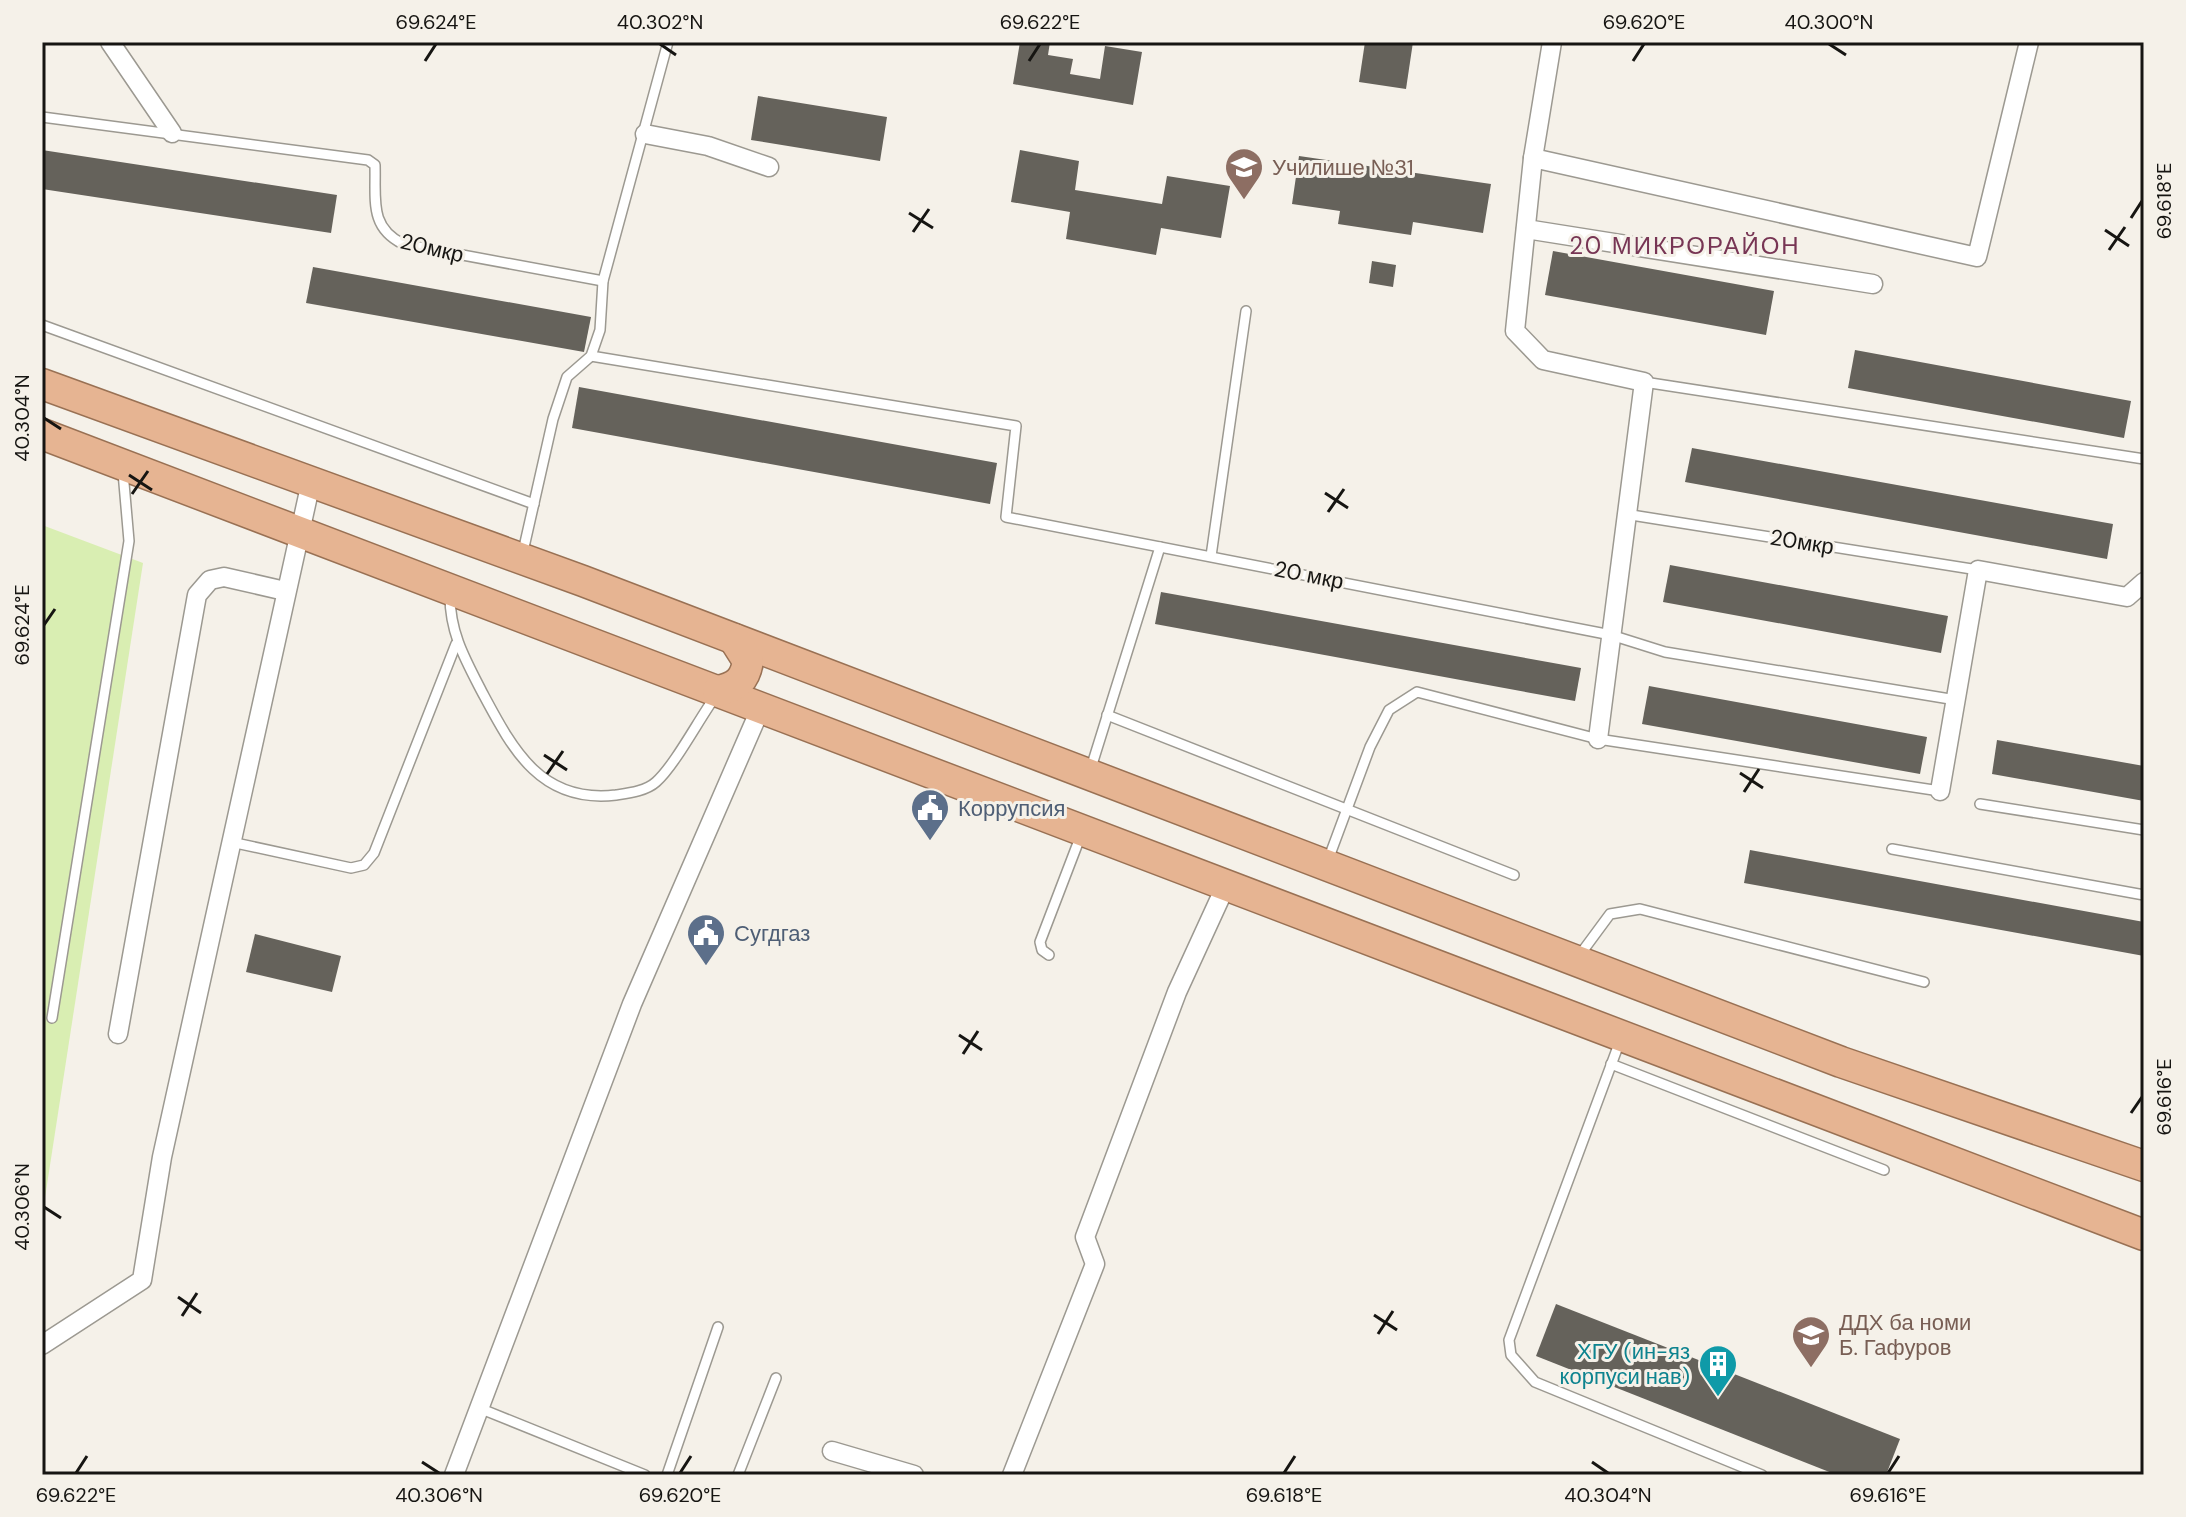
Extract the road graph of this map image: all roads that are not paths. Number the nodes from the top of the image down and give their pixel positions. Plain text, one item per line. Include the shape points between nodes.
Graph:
1 (110, 42) edge
2 (668, 42) edge
3 (1552, 42) edge
4 (2029, 42) edge
5 (42, 117) edge
6 (172, 133) junction
7 (645, 134) junction
8 (1533, 158) junction
9 (769, 167) dead end
10 (1526, 229) junction
11 (603, 281) junction
12 (1873, 284) dead end
13 (1246, 311) dead end
14 (42, 325) edge
15 (591, 356) junction
16 (1644, 382) junction
17 (42, 384) edge
18 (42, 434) edge
19 (2144, 459) edge
20 (123, 466) junction
21 (311, 482) junction
22 (534, 504) junction
23 (1625, 514) junction
24 (299, 530) junction
25 (1160, 547) junction
26 (1211, 556) junction
27 (522, 559) junction
28 (1978, 570) junction
29 (2144, 582) edge
30 (449, 588) junction
31 (285, 591) junction
32 (1611, 635) junction
33 (734, 639) junction
34 (456, 644) junction
35 (782, 657) junction
36 (718, 691) junction
37 (1956, 700) junction
38 (762, 705) junction
39 (1107, 715) junction
40 (1598, 739) junction
41 (1089, 774) junction
42 (1940, 791) joint
43 (1980, 804) dead end
44 (1345, 811) junction
45 (1084, 828) junction
46 (2144, 830) edge
47 (231, 841) junction
48 (1892, 849) dead end
49 (1326, 865) junction
50 (1514, 875) dead end
51 (1227, 883) junction
52 (1406, 895) junction
53 (2144, 895) edge
54 (1390, 945) junction
55 (1049, 955) dead end
56 (1576, 960) junction
57 (1924, 982) dead end
58 (52, 1018) dead end
59 (118, 1034) dead end
60 (1622, 1034) junction
61 (1611, 1064) junction
62 (1738, 1096) junction
63 (2144, 1166) edge
64 (1884, 1170) dead end
65 (2144, 1235) edge
66 (718, 1327) dead end
67 (42, 1345) edge
68 (776, 1378) dead end
69 (479, 1408) junction
70 (832, 1451) dead end
71 (454, 1475) edge
72 (645, 1475) edge
73 (667, 1475) edge
74 (738, 1475) edge
75 (914, 1475) edge
76 (1012, 1475) edge
77 (1762, 1475) edge

1 - 6 street
2 - 7 lane
3 - 8 street
4 - 8 street via 1977,257
5 - 6 lane, 20мкр
6 - 11 lane, 20мкр via 368,160 375,165 378,223 386,236
7 - 9 street via 708,146
7 - 11 lane
8 - 10 street
10 - 12 street
10 - 16 street via 1515,331 1543,360
11 - 15 lane via 600,330
13 - 26 lane
14 - 22 lane
15 - 22 lane via 567,377
15 - 25 lane, 20 мкр via 1016,426 1006,517
16 - 19 lane
16 - 23 street
17 - 21 highway
18 - 20 highway
20 - 24 highway
20 - 58 lane via 129,541
21 - 24 street
21 - 27 highway
22 - 27 lane
23 - 28 lane, 20мкр
23 - 32 street
24 - 30 highway
24 - 31 street
25 - 26 lane, 20 мкр
25 - 39 lane
26 - 32 lane, 20 мкр
27 - 33 highway
28 - 29 street, 20мкр via 2127,597
28 - 37 street
30 - 34 lane
30 - 36 highway
31 - 47 street
31 - 59 street via 224,577 210,580 197,595
32 - 37 lane via 1665,652
32 - 40 street
33 - 35 highway
33 - 36 highway via 748,661 746,673 739,684
34 - 36 lane via 514,751 541,777 570,791 607,796 655,783
34 - 47 lane via 374,853 364,865 351,868
35 - 38 highway via 758,671 754,691
35 - 41 highway
36 - 38 highway
37 - 42 street
38 - 45 highway
38 - 69 street via 632,1004
39 - 41 lane
39 - 44 lane
40 - 42 lane
40 - 44 lane via 1417,692 1389,710
41 - 49 highway
43 - 46 lane
44 - 49 lane
44 - 50 lane
45 - 51 highway
45 - 55 lane via 1040,942
47 - 67 street via 162,1157 142,1280
48 - 53 lane
49 - 52 highway
51 - 54 highway
51 - 76 street via 1177,992 1085,1237 1095,1264
52 - 54 highway
52 - 56 highway
54 - 60 highway
56 - 57 lane via 1610,914 1640,909
56 - 63 highway via 1841,1062
60 - 61 lane
60 - 62 highway
61 - 62 lane
61 - 77 lane via 1509,1340 1511,1355 1535,1382
62 - 64 lane
62 - 65 highway
66 - 73 lane
68 - 74 lane
69 - 71 street
69 - 72 lane
70 - 75 street

